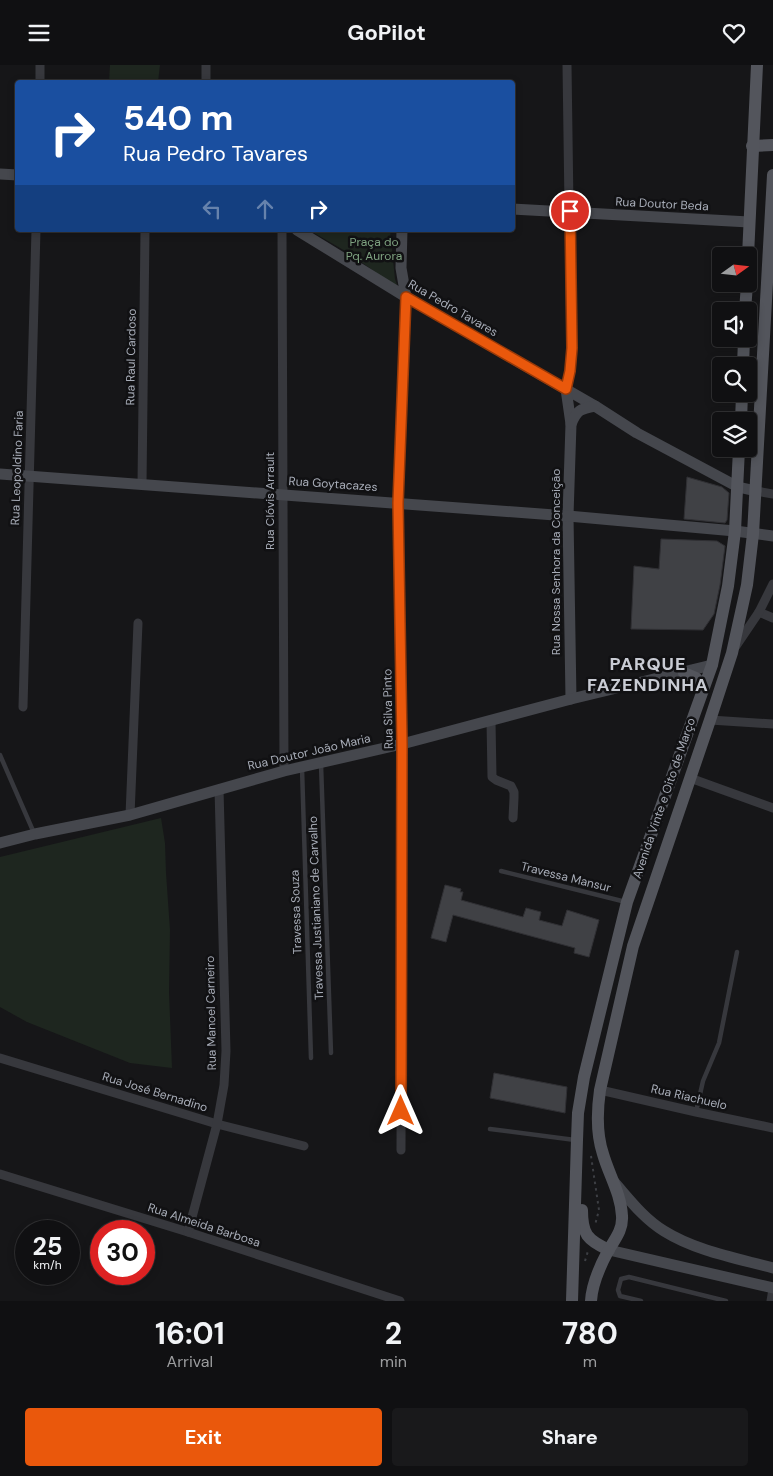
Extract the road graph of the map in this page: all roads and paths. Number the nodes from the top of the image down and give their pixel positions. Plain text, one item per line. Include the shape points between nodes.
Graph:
1 (40, 65) edge
2 (206, 65) edge
3 (567, 65) edge
4 (757, 65) edge
5 (40, 80) edge
6 (206, 80) edge
7 (773, 145) edge
8 (752, 146) junction
9 (0, 174) edge
10 (15, 175) edge
11 (773, 175) edge
12 (515, 209) edge
13 (570, 212) junction
14 (749, 222) junction
15 (36, 232) edge
16 (145, 232) edge
17 (282, 232) edge
18 (300, 232) edge
19 (402, 232) edge
20 (748, 247) edge
21 (401, 268) junction
22 (387, 285) junction
23 (406, 297) junction
24 (566, 389) junction
25 (595, 406) junction
26 (571, 424) junction
27 (740, 457) edge
28 (0, 474) edge
29 (29, 476) junction
30 (142, 484) junction
31 (738, 487) junction
32 (756, 491) junction
33 (282, 494) junction
34 (773, 494) edge
35 (398, 503) junction
36 (568, 516) junction
37 (735, 531) junction
38 (753, 534) junction
39 (773, 536) edge
40 (773, 585) edge
41 (759, 613) junction
42 (773, 618) edge
43 (138, 623) dead end
44 (732, 653) junction
45 (712, 665) junction
46 (684, 673) junction
47 (703, 687) junction
48 (571, 699) junction
49 (22, 707) dead end
50 (710, 719) junction
51 (491, 721) junction
52 (773, 724) edge
53 (402, 744) junction
54 (0, 755) edge
55 (321, 762) junction
56 (302, 767) junction
57 (284, 771) junction
58 (690, 778) junction
59 (219, 789) junction
60 (773, 808) edge
61 (130, 815) junction
62 (513, 818) dead end
63 (35, 834) junction
64 (0, 843) edge
65 (501, 871) dead end
66 (627, 902) junction
67 (737, 951) dead end
68 (331, 1053) dead end
69 (0, 1058) edge
70 (311, 1058) dead end
71 (600, 1090) junction
72 (696, 1112) junction
73 (217, 1124) junction
74 (773, 1128) edge
75 (490, 1129) dead end
76 (577, 1143) junction
77 (304, 1146) dead end
78 (401, 1150) dead end
79 (0, 1174) edge
80 (613, 1182) junction
81 (188, 1232) junction
82 (609, 1249) junction
83 (773, 1268) edge
84 (773, 1289) edge
85 (400, 1301) edge
86 (572, 1301) edge
87 (591, 1301) edge
88 (641, 1301) edge
89 (726, 1301) edge
90 (771, 1301) edge

1 - 5 street
2 - 6 street
3 - 13 street, Rua Nossa Senhora da Conceição
4 - 8 main road
7 - 8 main road
8 - 14 main road
9 - 10 street
11 - 32 main road
12 - 13 street, Rua Doutor Beda
13 - 14 street, Rua Doutor Beda
13 - 24 street, Rua Nossa Senhora da Conceição via 572,348
14 - 20 main road
15 - 29 street, Rua Leopoldino Faria
16 - 30 street, Rua Raul Cardoso
17 - 33 street, Rua Clóvis Arrault
18 - 22 street, Rua Pedro Tavares
19 - 21 street, Rua Silva Pinto
21 - 22 street
21 - 23 street, Rua Silva Pinto
22 - 23 street, Rua Pedro Tavares
23 - 24 street, Rua Pedro Tavares
23 - 35 street, Rua Silva Pinto
24 - 25 street, Rua Pedro Tavares
24 - 26 street, Rua Nossa Senhora da Conceição
25 - 26 street via 582,408
25 - 31 street, Rua Pedro Tavares via 637,433
26 - 36 street, Rua Nossa Senhora da Conceição
27 - 31 main road, Avenida Vinte e Oito de Março
28 - 29 street, Rua Goytacazes
29 - 30 street, Rua Goytacazes
29 - 49 street, Rua Leopoldino Faria
30 - 33 street, Rua Goytacazes
31 - 32 street, Rua Pedro Tavares
31 - 37 main road, Avenida Vinte e Oito de Março
32 - 34 street
32 - 38 main road, Avenida Vinte e Oito de Março
33 - 35 street, Rua Goytacazes
33 - 57 street, Rua Clóvis Arrault
35 - 36 street, Rua Goytacazes
35 - 53 street, Rua Silva Pinto
36 - 37 street, Rua Goytacazes
36 - 48 street, Rua Nossa Senhora da Conceição
37 - 38 street, Rua Goytacazes
37 - 45 main road, Avenida Vinte e Oito de Março
38 - 39 street, Rua Goytacazes
38 - 44 main road, Avenida Vinte e Oito de Março
40 - 41 street
41 - 42 street
41 - 44 street
43 - 61 street
44 - 45 main road
44 - 50 main road, Avenida Vinte e Oito de Março
45 - 46 street, Rua Doutor João Maria
45 - 47 main road, Avenida Vinte e Oito de Março
46 - 47 main road via 696,678
46 - 48 street, Rua Doutor João Maria
47 - 66 main road, Avenida Vinte e Oito de Março
48 - 51 street, Rua Doutor João Maria
50 - 52 street
50 - 58 main road, Avenida Vinte e Oito de Março
51 - 53 street, Rua Doutor João Maria
51 - 62 street via 492,777 514,792
53 - 55 street, Rua Doutor João Maria
53 - 78 street, Rua Silva Pinto
54 - 63 lane
55 - 56 street, Rua Doutor João Maria
55 - 68 lane, Travessa Justianiano de Carvalho
56 - 57 street, Rua Doutor João Maria
56 - 70 lane, Travessa Souza
57 - 59 street, Rua Doutor João Maria
58 - 60 street
58 - 71 main road, Avenida Vinte e Oito de Março via 633,946
59 - 61 street, Rua Doutor João Maria
59 - 73 street, Rua Manoel Carneiro via 226,1051
61 - 63 street, Rua Doutor João Maria
63 - 64 street, Rua Doutor João Maria
65 - 66 lane, Travessa Mansur
66 - 76 main road, Avenida Vinte e Oito de Março via 584,1077
67 - 72 lane via 719,1043 703,1081
69 - 73 street, Rua José Bernadino
71 - 72 street, Rua Riachuelo
71 - 80 main road, Avenida Vinte e Oito de Março via 598,1132
72 - 74 street, Rua Riachuelo
73 - 77 street, Rua José Bernadino
73 - 81 street, Rua Manoel Carneiro
75 - 76 lane
76 - 82 main road via 584,1160 583,1229 590,1239
76 - 86 main road, Avenida Vinte e Oito de Março
79 - 81 street, Rua Almeida Barbosa
80 - 82 main road, Avenida Vinte e Oito de Março via 622,1216 621,1228
80 - 83 street via 641,1213 683,1242
81 - 85 street, Rua Almeida Barbosa
82 - 84 street
82 - 87 main road, Avenida Vinte e Oito de Março via 597,1273
84 - 90 street
88 - 89 lane via 620,1296 618,1291 622,1279 629,1277

